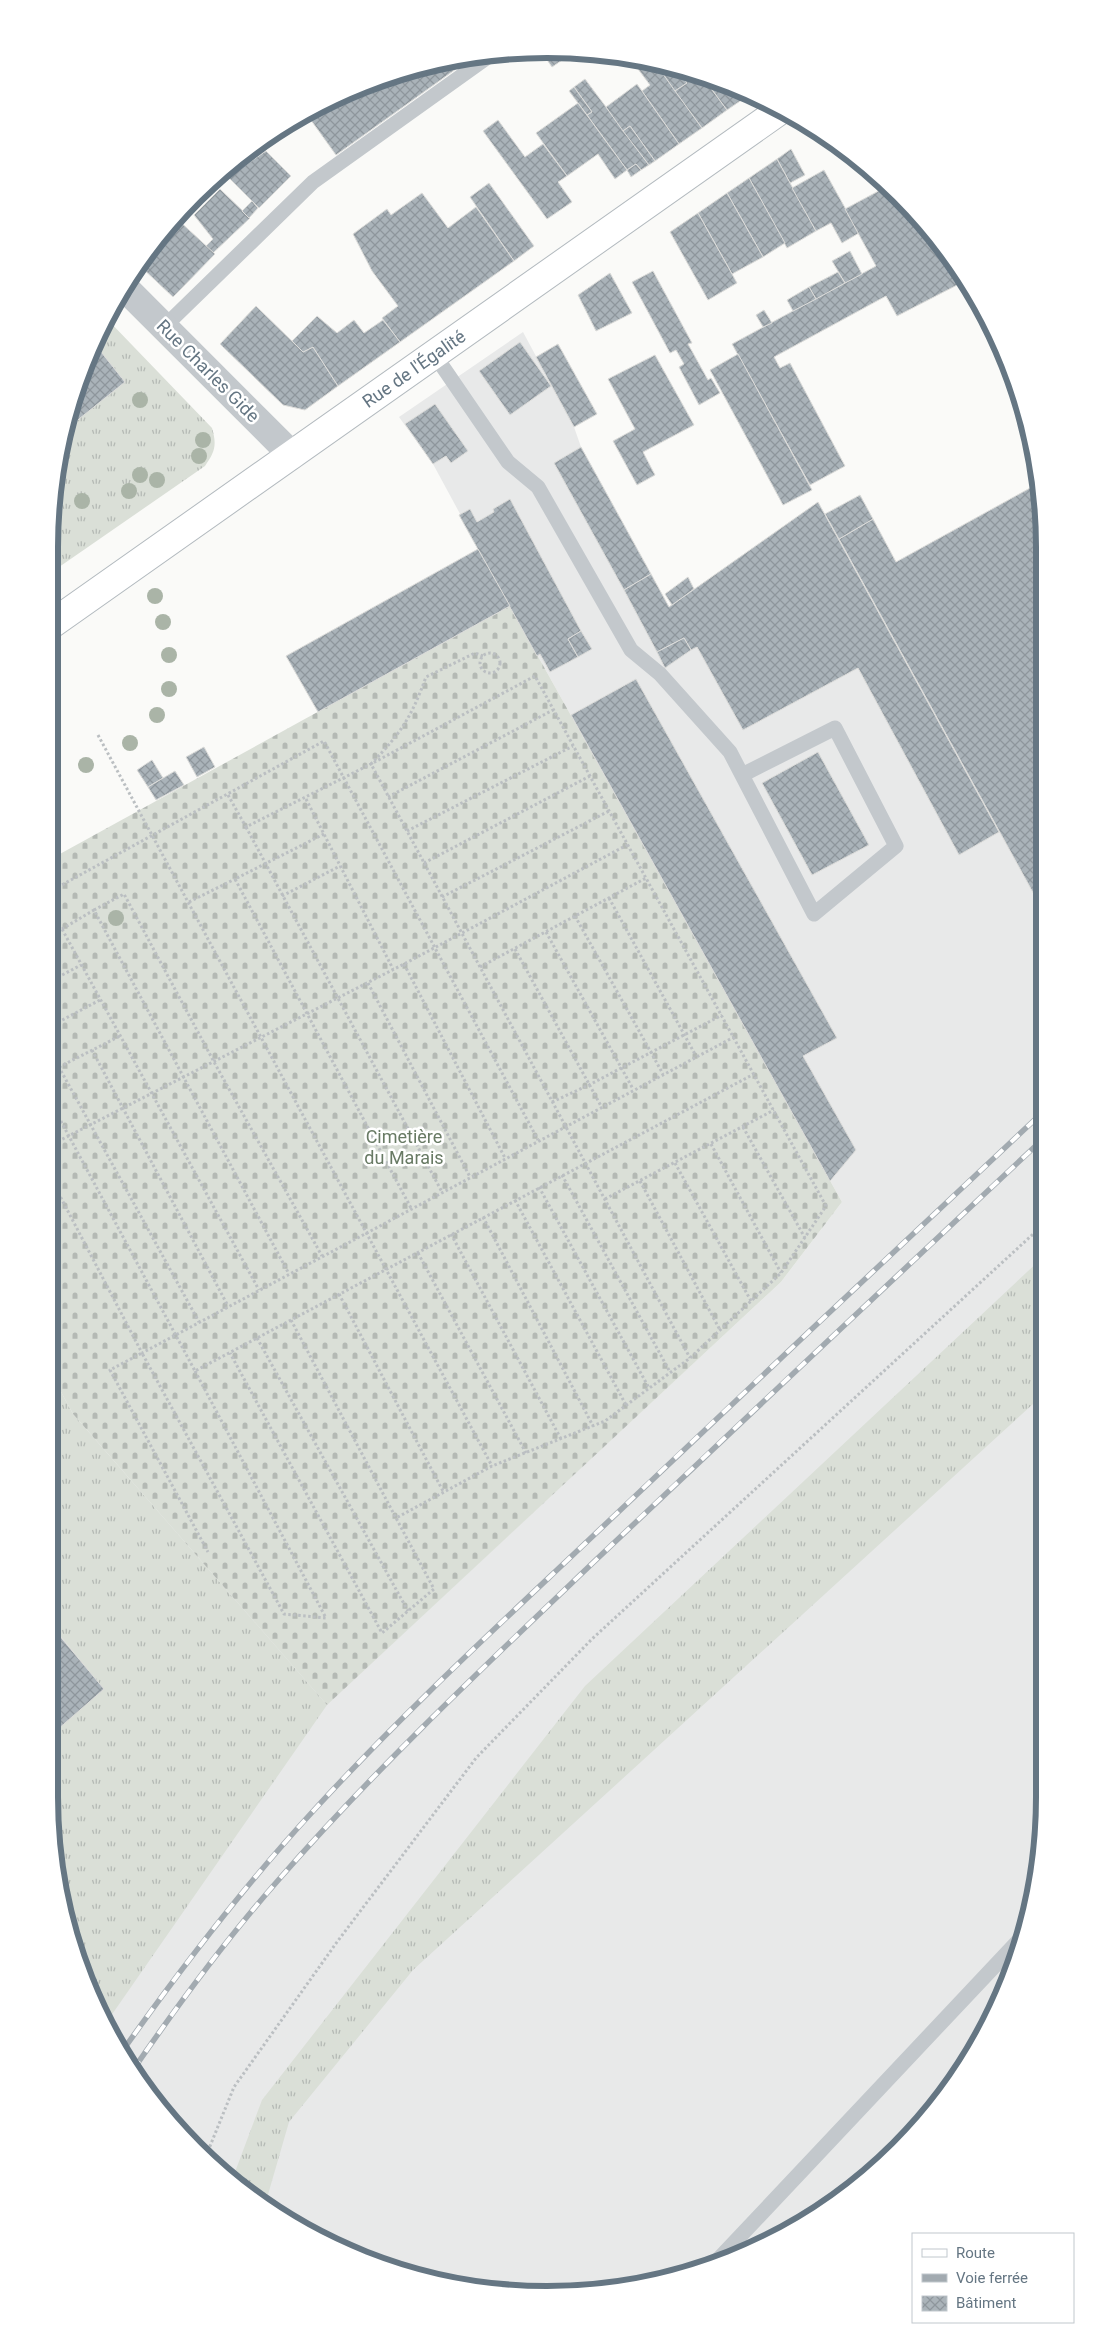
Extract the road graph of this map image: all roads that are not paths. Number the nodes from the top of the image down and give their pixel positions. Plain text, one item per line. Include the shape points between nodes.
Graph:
1 (480, 62) edge
2 (775, 114) edge
3 (129, 292) edge
4 (164, 327) junction
5 (434, 354) junction
6 (292, 455) junction
7 (58, 620) edge
8 (742, 775) junction
9 (1013, 1947) edge
10 (726, 2251) edge

1 - 4 lane via 313,182
2 - 5 street, Rue de l'Égalité
3 - 4 street, Rue Charles Gide
4 - 6 street, Rue Charles Gide
5 - 6 street, Rue de l'Égalité
5 - 8 lane via 508,462 538,487 631,650 660,674 730,752
6 - 7 street, Rue de l'Égalité
8 - 8 lane via 814,914 896,846 835,728
9 - 10 lane

